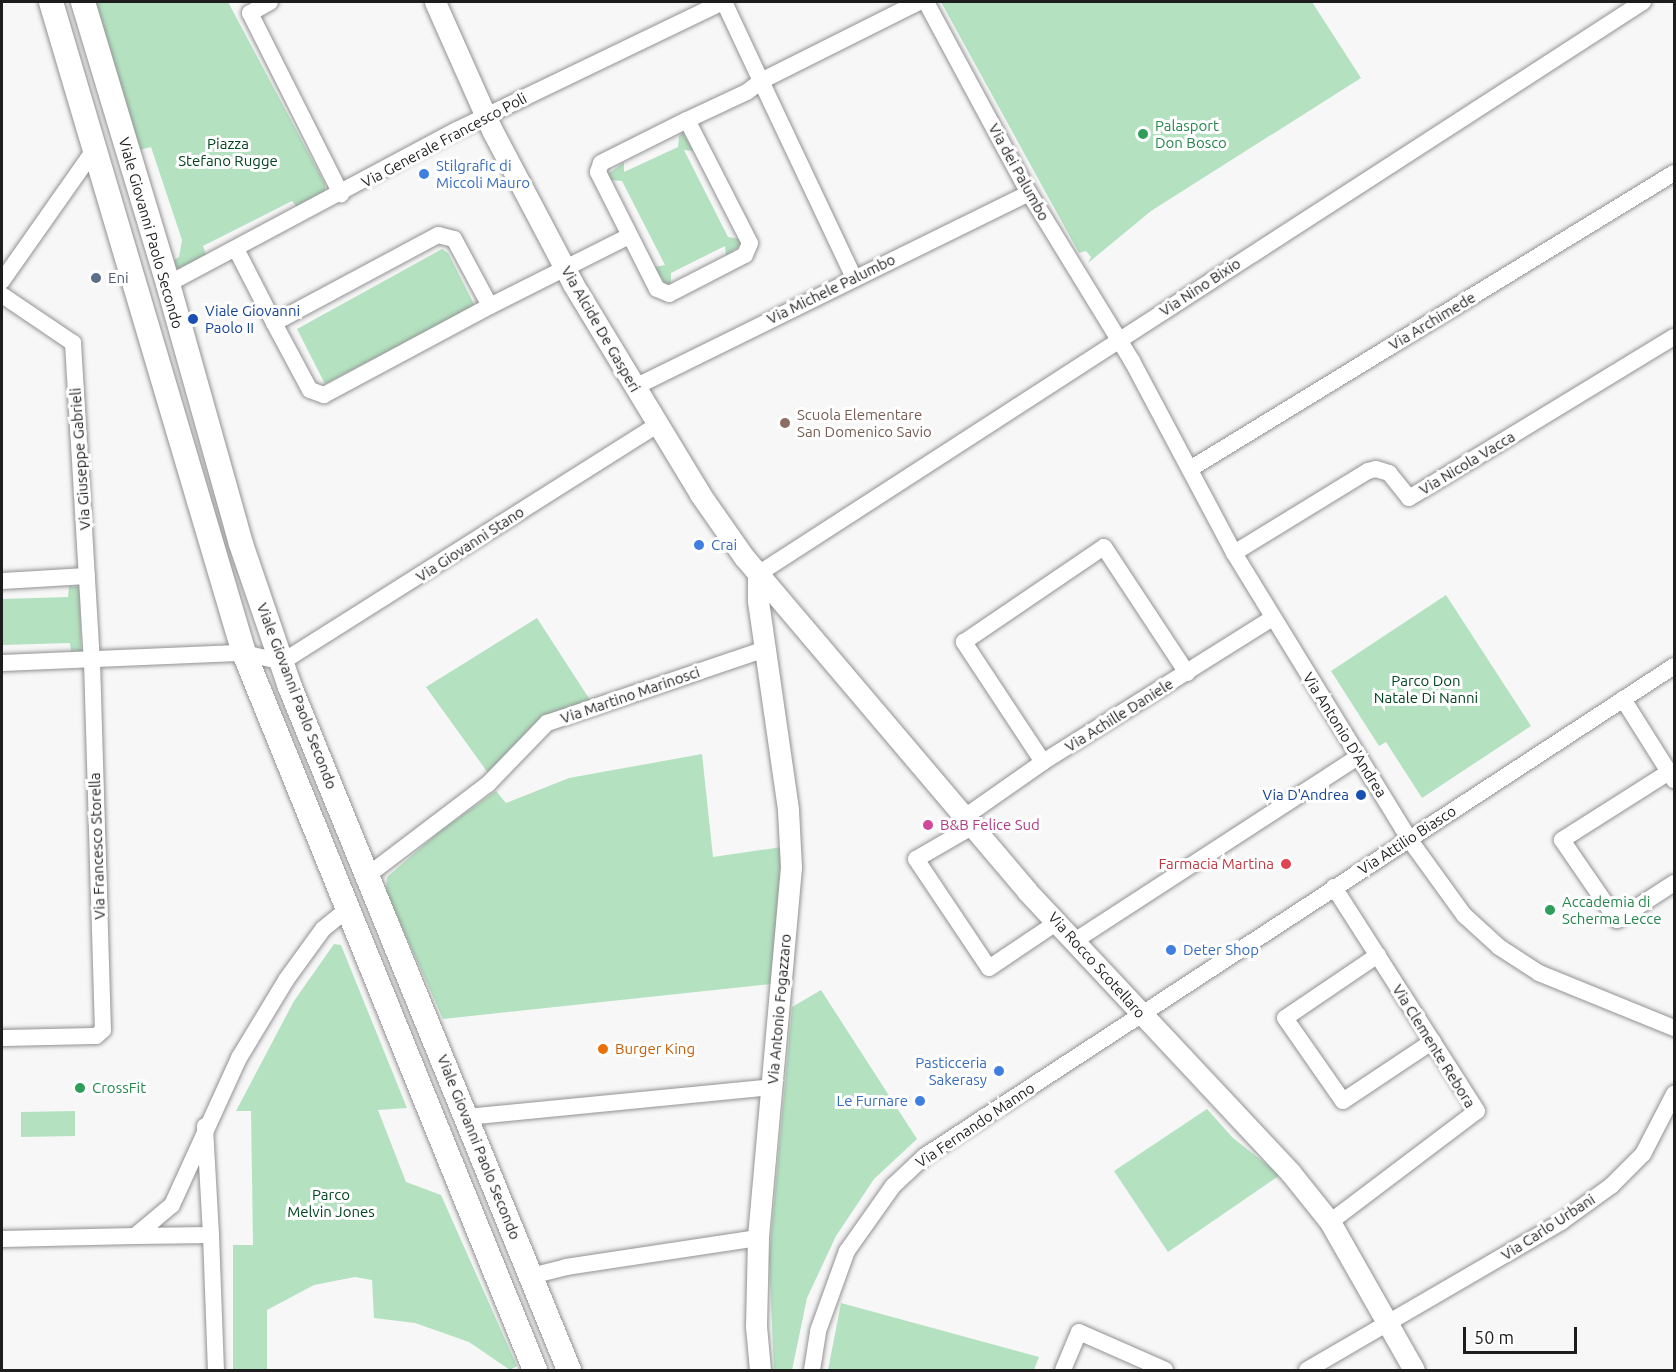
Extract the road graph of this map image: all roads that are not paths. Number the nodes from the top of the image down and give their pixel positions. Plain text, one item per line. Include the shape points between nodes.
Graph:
1 (51, 2) edge
2 (83, 2) edge
3 (270, 2) edge
4 (435, 2) edge
5 (723, 2) edge
6 (919, 2) edge
7 (926, 2) edge
8 (1644, 2) edge
9 (761, 81) junction
10 (485, 116) junction
11 (687, 120) junction
12 (94, 150) junction
13 (1674, 172) edge
14 (1029, 193) junction
15 (341, 194) junction
16 (629, 236) junction
17 (236, 249) junction
18 (565, 267) junction
19 (854, 278) junction
20 (2, 281) edge
21 (168, 284) junction
22 (138, 294) junction
23 (2, 295) edge
24 (490, 306) junction
25 (274, 323) junction
26 (1674, 337) edge
27 (1119, 339) junction
28 (635, 387) junction
29 (658, 424) junction
30 (1190, 469) junction
31 (1234, 553) junction
32 (758, 573) junction
33 (87, 576) junction
34 (2, 581) edge
35 (1273, 618) junction
36 (765, 649) junction
37 (244, 653) junction
38 (92, 661) junction
39 (282, 662) junction
40 (2, 663) edge
41 (1674, 666) edge
42 (1187, 673) junction
43 (1623, 699) junction
44 (1358, 756) junction
45 (1042, 762) junction
46 (1672, 776) edge
47 (970, 820) junction
48 (1409, 839) junction
49 (368, 875) junction
50 (1674, 883) edge
51 (1335, 887) junction
52 (349, 908) junction
53 (1059, 921) junction
54 (1076, 940) junction
55 (1378, 955) junction
56 (1141, 1015) junction
57 (1674, 1028) edge
58 (2, 1038) edge
59 (1432, 1041) junction
60 (772, 1087) junction
61 (1674, 1094) edge
62 (467, 1117) junction
63 (205, 1125) junction
64 (1330, 1222) junction
65 (211, 1235) junction
66 (135, 1236) junction
67 (758, 1238) junction
68 (2, 1239) edge
69 (531, 1276) junction
70 (1387, 1323) junction
71 (216, 1371) edge
72 (535, 1371) edge
73 (569, 1371) edge
74 (760, 1371) edge
75 (812, 1371) edge
76 (1063, 1371) edge
77 (1165, 1371) edge
78 (1307, 1371) edge
79 (1414, 1371) edge

1 - 12 main road, Viale Giovanni Paolo Secondo
2 - 21 main road, Viale Giovanni Paolo Secondo
3 - 15 street via 250,13
4 - 10 street, Via Alcide De Gasperi
5 - 9 street, Via Generale Francesco Poli
5 - 10 street, Via Generale Francesco Poli
6 - 9 street
7 - 14 street, Via dei Palumbo
8 - 27 street, Via Nino Bixio
9 - 11 street via 747,92
9 - 19 street, Via Generale Francesco Poli
10 - 15 street, Via Generale Francesco Poli
10 - 18 street, Via Alcide De Gasperi
11 - 16 street via 601,163 598,172
11 - 16 street via 750,243 745,255 669,294 657,289
12 - 20 street
12 - 22 main road, Viale Giovanni Paolo Secondo
13 - 30 street, Via Archimede
14 - 19 street, Via Michele Palumbo
14 - 27 street, Via dei Palumbo
15 - 17 street, Via Generale Francesco Poli
16 - 18 street
17 - 21 street, Via Generale Francesco Poli
17 - 25 street
18 - 24 street
18 - 28 street, Via Alcide De Gasperi
19 - 28 street, Via Michele Palumbo
21 - 22 main road
21 - 39 main road, Viale Giovanni Paolo Secondo via 240,544
22 - 37 main road, Viale Giovanni Paolo Secondo
23 - 33 street, Via Giuseppe Gabrieli via 73,343
24 - 25 street via 454,239 438,235
24 - 25 street via 324,395 310,390
26 - 31 street, Via Nicola Vacca via 1409,498 1397,480 1376,469 1368,471
27 - 30 street, Via Antonio D'Andrea
27 - 32 street, Via Nino Bixio
28 - 29 street, Via Alcide De Gasperi
29 - 32 street, Via Alcide De Gasperi via 700,494
29 - 39 street, Via Giovanni Stano
30 - 31 street, Via Antonio D'Andrea
31 - 35 street, Via Antonio D'Andrea
32 - 36 street
32 - 47 street, Via Rocco Scotellaro
33 - 34 street
33 - 38 street, Via Giuseppe Gabrieli
35 - 42 street, Via Achille Daniele
35 - 44 street, Via Antonio D'Andrea
36 - 49 street, Via Martino Marinosci via 547,723 488,784
36 - 60 street, Via Antonio Fogazzaro via 788,810 791,867
37 - 38 street
37 - 39 street
37 - 52 main road, Viale Giovanni Paolo Secondo
38 - 40 street
38 - 58 street, Via Francesco Storella via 103,1030 96,1036
39 - 49 main road, Viale Giovanni Paolo Secondo
41 - 43 street, Via Attilio Biasco
42 - 45 street, Via Achille Daniele
42 - 45 street via 1104,547 964,642
43 - 46 street
43 - 48 street, Via Attilio Biasco
44 - 48 street, Via Antonio D'Andrea
44 - 54 street
45 - 47 street, Via Achille Daniele
46 - 50 street via 1562,840 1617,920
47 - 53 street, Via Rocco Scotellaro via 1027,891
47 - 53 street, Via Achille Daniele via 915,859 989,968
48 - 51 street, Via Attilio Biasco
48 - 57 street, Via Antonio D'Andrea via 1464,915 1499,947 1539,973
49 - 62 main road, Viale Giovanni Paolo Secondo
51 - 55 street, Via Clemente Rebora
51 - 56 street, Via Attilio Biasco
52 - 63 street via 323,929 286,980 238,1058
52 - 72 main road, Viale Giovanni Paolo Secondo
53 - 54 street, Via Rocco Scotellaro
54 - 56 street, Via Rocco Scotellaro
55 - 59 street, Via Clemente Rebora
55 - 59 street via 1285,1018 1343,1101
56 - 64 street, Via Rocco Scotellaro via 1290,1172
56 - 75 street, Via Fernando Manno via 925,1156 893,1186 847,1251 818,1331
59 - 64 street, Via Clemente Rebora via 1477,1111
60 - 62 street
60 - 67 street, Via Antonio Fogazzaro
61 - 70 street, Via Carlo Urbani via 1643,1154 1611,1186 1561,1222
62 - 69 main road, Viale Giovanni Paolo Secondo
63 - 65 street
63 - 66 street via 172,1205
64 - 70 street, Via Rocco Scotellaro
65 - 66 street
65 - 71 street
66 - 68 street
67 - 69 street via 566,1267
67 - 74 street, Via Antonio Fogazzaro via 756,1326
69 - 73 main road, Viale Giovanni Paolo Secondo
70 - 78 street, Via Carlo Urbani
70 - 79 street, Via Rocco Scotellaro
76 - 77 street via 1078,1332

